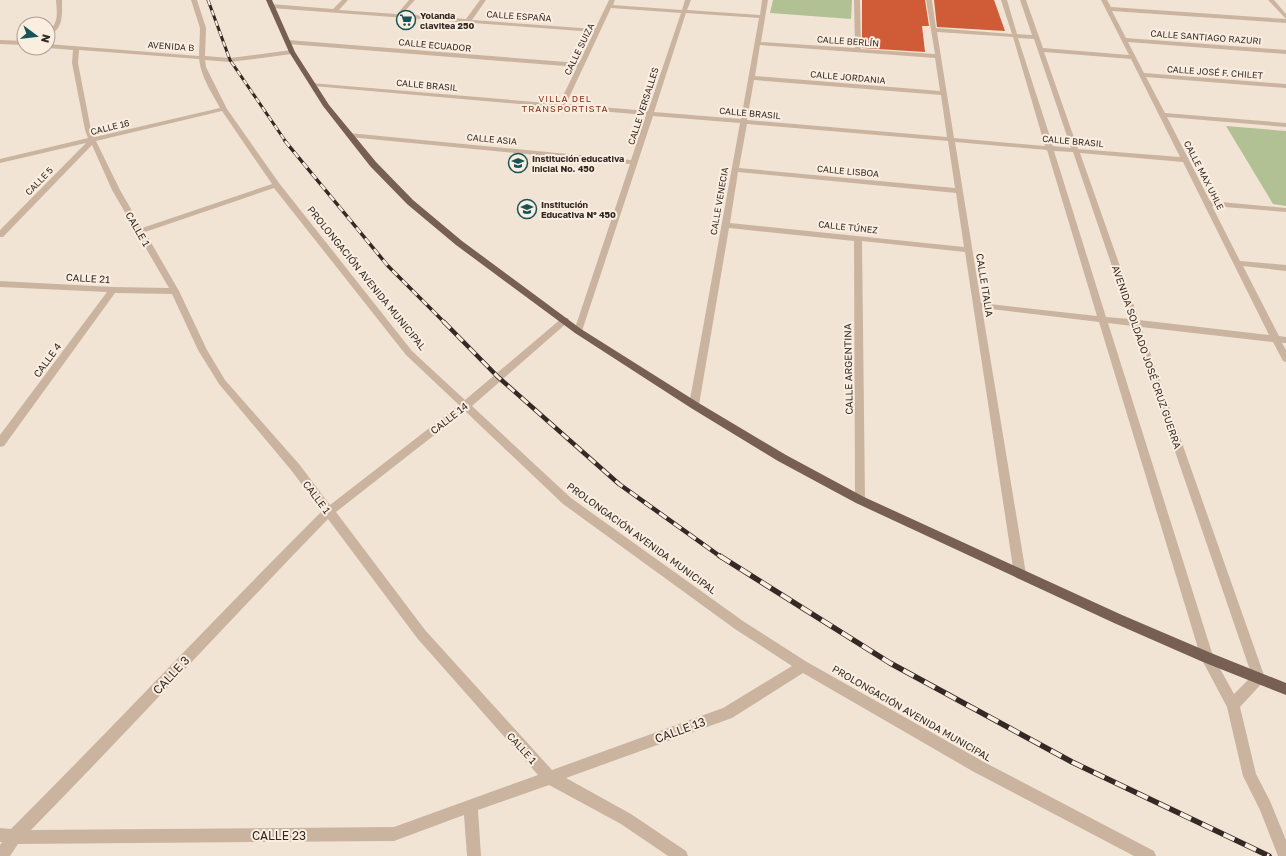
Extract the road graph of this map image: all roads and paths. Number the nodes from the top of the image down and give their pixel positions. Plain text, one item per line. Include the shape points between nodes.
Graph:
1 (59, 0) edge
2 (194, 0) edge
3 (346, 0) edge
4 (412, 0) edge
5 (483, 0) edge
6 (688, 0) edge
7 (765, 0) edge
8 (857, 0) edge
9 (929, 0) edge
10 (1004, 0) edge
11 (1023, 0) edge
12 (1104, 0) edge
13 (1271, 0) edge
14 (270, 3) edge
15 (611, 3) edge
16 (1108, 9) junction
17 (334, 11) junction
18 (684, 11) junction
19 (398, 16) junction
20 (762, 17) junction
21 (1286, 17) edge
22 (468, 21) junction
23 (1286, 21) edge
24 (56, 30) edge
25 (934, 30) junction
26 (598, 31) junction
27 (1015, 36) junction
28 (1036, 37) junction
29 (1124, 40) junction
30 (0, 42) edge
31 (288, 42) junction
32 (16, 43) edge
33 (757, 43) junction
34 (56, 47) edge
35 (76, 48) junction
36 (858, 50) junction
37 (1040, 50) junction
38 (292, 52) junction
39 (1286, 52) edge
40 (938, 56) junction
41 (1132, 56) junction
42 (202, 57) junction
43 (581, 66) junction
44 (1142, 75) junction
45 (751, 78) junction
46 (313, 84) junction
47 (1286, 86) edge
48 (944, 93) junction
49 (562, 105) junction
50 (224, 109) junction
51 (650, 113) junction
52 (1162, 115) junction
53 (744, 121) junction
54 (1286, 125) edge
55 (348, 135) junction
56 (951, 139) junction
57 (92, 141) junction
58 (1049, 148) junction
59 (1075, 150) junction
60 (1185, 160) junction
61 (0, 161) edge
62 (634, 162) junction
63 (735, 170) junction
64 (276, 185) junction
65 (960, 191) junction
66 (1207, 203) junction
67 (1286, 210) edge
68 (725, 225) junction
69 (140, 231) junction
70 (0, 235) edge
71 (858, 238) junction
72 (969, 250) junction
73 (1238, 263) junction
74 (1286, 268) edge
75 (0, 284) edge
76 (112, 290) junction
77 (175, 291) junction
78 (978, 305) junction
79 (1102, 319) junction
80 (565, 320) junction
81 (1135, 323) junction
82 (578, 331) junction
83 (1276, 338) junction
84 (1286, 340) edge
85 (1286, 359) edge
86 (466, 405) junction
87 (694, 405) junction
88 (0, 443) edge
89 (860, 500) junction
90 (328, 512) junction
91 (1020, 574) junction
92 (1207, 658) junction
93 (803, 666) junction
94 (1259, 678) junction
95 (1286, 689) edge
96 (1233, 706) junction
97 (548, 777) junction
98 (471, 806) junction
99 (7, 836) edge
100 (1, 856) edge
101 (474, 856) edge
102 (681, 856) edge
103 (1149, 856) edge
104 (1285, 856) edge

1 - 24 street via 59,24
2 - 42 street, PROLONGACIÓN AVENIDA MUNICIPAL via 203,28
3 - 17 street
4 - 19 street
5 - 22 street
6 - 18 street, CALLE VERSALLES
7 - 20 street, CALLE VENECIA
8 - 36 street
9 - 25 street, CALLE ITALIA
10 - 27 street
11 - 28 street, AVENIDA SOLDADO JOSÉ CRUZ GUERRA
12 - 16 street, CALLE MAX UHLE
13 - 21 street
14 - 17 street, CALLE ESPAÑA
14 - 31 main road
15 - 18 street
15 - 26 street, CALLE SUIZA
16 - 23 street
16 - 29 street, CALLE MAX UHLE
17 - 19 street, CALLE ESPAÑA
18 - 20 street
18 - 51 street, CALLE VERSALLES
19 - 22 street, CALLE ESPAÑA
20 - 33 street, CALLE VENECIA
22 - 26 street, CALLE ESPAÑA
25 - 27 street
25 - 40 street, CALLE ITALIA
26 - 43 street, CALLE SUIZA
27 - 28 street
27 - 58 street
28 - 37 street, AVENIDA SOLDADO JOSÉ CRUZ GUERRA
29 - 39 street, CALLE SANTIAGO RAZURI
29 - 41 street, CALLE MAX UHLE
30 - 32 street
31 - 38 main road
31 - 43 street, CALLE ECUADOR
33 - 36 street, CALLE BERLÍN
33 - 45 street, CALLE VENECIA
34 - 35 street, AVENIDA B
35 - 42 street, AVENIDA B
35 - 57 street, CALLE 1 via 75,63
36 - 40 street, CALLE BERLÍN
37 - 41 street
37 - 59 street, AVENIDA SOLDADO JOSÉ CRUZ GUERRA
38 - 42 street, AVENIDA B via 230,60
38 - 46 main road
40 - 48 street, CALLE ITALIA
41 - 44 street, CALLE MAX UHLE
42 - 50 street, PROLONGACIÓN AVENIDA MUNICIPAL via 208,79
43 - 49 street, CALLE SUIZA
44 - 47 street, CALLE JOSÉ F. CHILET
44 - 52 street, CALLE MAX UHLE
45 - 48 street, CALLE JORDANIA
45 - 53 street, CALLE VENECIA
46 - 49 street, CALLE BRASIL
46 - 55 main road
48 - 56 street, CALLE ITALIA
49 - 51 street, CALLE BRASIL
50 - 57 street, CALLE 16
50 - 64 street, PROLONGACIÓN AVENIDA MUNICIPAL
51 - 53 street, CALLE BRASIL
51 - 62 street, CALLE VERSALLES
52 - 54 street
52 - 60 street, CALLE MAX UHLE
53 - 56 street, CALLE BRASIL
53 - 63 street, CALLE VENECIA
55 - 62 street, CALLE ASIA
55 - 80 main road via 410,202 459,242
56 - 58 street, CALLE BRASIL
56 - 65 street, CALLE ITALIA
57 - 61 street, CALLE 16
57 - 69 street, CALLE 1
57 - 70 street, CALLE 5
58 - 59 street, CALLE BRASIL
58 - 79 street
59 - 60 street, CALLE BRASIL
59 - 81 street, AVENIDA SOLDADO JOSÉ CRUZ GUERRA
60 - 66 street, CALLE MAX UHLE
62 - 82 street, CALLE VERSALLES
63 - 65 street, CALLE LISBOA
63 - 68 street, CALLE VENECIA
64 - 69 street
64 - 86 street, PROLONGACIÓN AVENIDA MUNICIPAL via 409,353
65 - 72 street, CALLE ITALIA
66 - 67 street
66 - 73 street, CALLE MAX UHLE
68 - 71 street, CALLE TÚNEZ
68 - 87 street, CALLE VENECIA
69 - 77 street, CALLE 1
71 - 72 street, CALLE TÚNEZ
71 - 89 street, CALLE ARGENTINA
72 - 78 street, CALLE ITALIA
73 - 74 street
73 - 83 street, CALLE MAX UHLE
75 - 76 street, CALLE 21
76 - 77 street, CALLE 21
76 - 88 street, CALLE 4
77 - 90 street, CALLE 1 via 203,350 222,382 295,467
78 - 79 street
78 - 91 street, CALLE ITALIA
79 - 81 street
79 - 92 street
80 - 82 main road
80 - 86 street, CALLE 14
81 - 83 street
81 - 94 street, AVENIDA SOLDADO JOSÉ CRUZ GUERRA
82 - 87 main road
83 - 84 street
83 - 85 street, CALLE MAX UHLE
86 - 90 street, CALLE 14
86 - 93 street, PROLONGACIÓN AVENIDA MUNICIPAL via 568,502 739,625
87 - 89 main road via 782,458
89 - 91 main road
90 - 97 street, CALLE 1 via 421,634
90 - 99 street, CALLE 3 via 219,623 108,742
91 - 92 main road
92 - 94 main road
92 - 96 street
93 - 97 street, CALLE 13 via 727,713
93 - 103 street, PROLONGACIÓN AVENIDA MUNICIPAL via 979,767
94 - 95 main road
94 - 96 street
96 - 104 street via 1250,776
97 - 98 street, CALLE 23
97 - 102 street, CALLE 1 via 626,819
98 - 99 street, CALLE 23 via 394,834
98 - 101 street
99 - 100 street, CALLE 3

